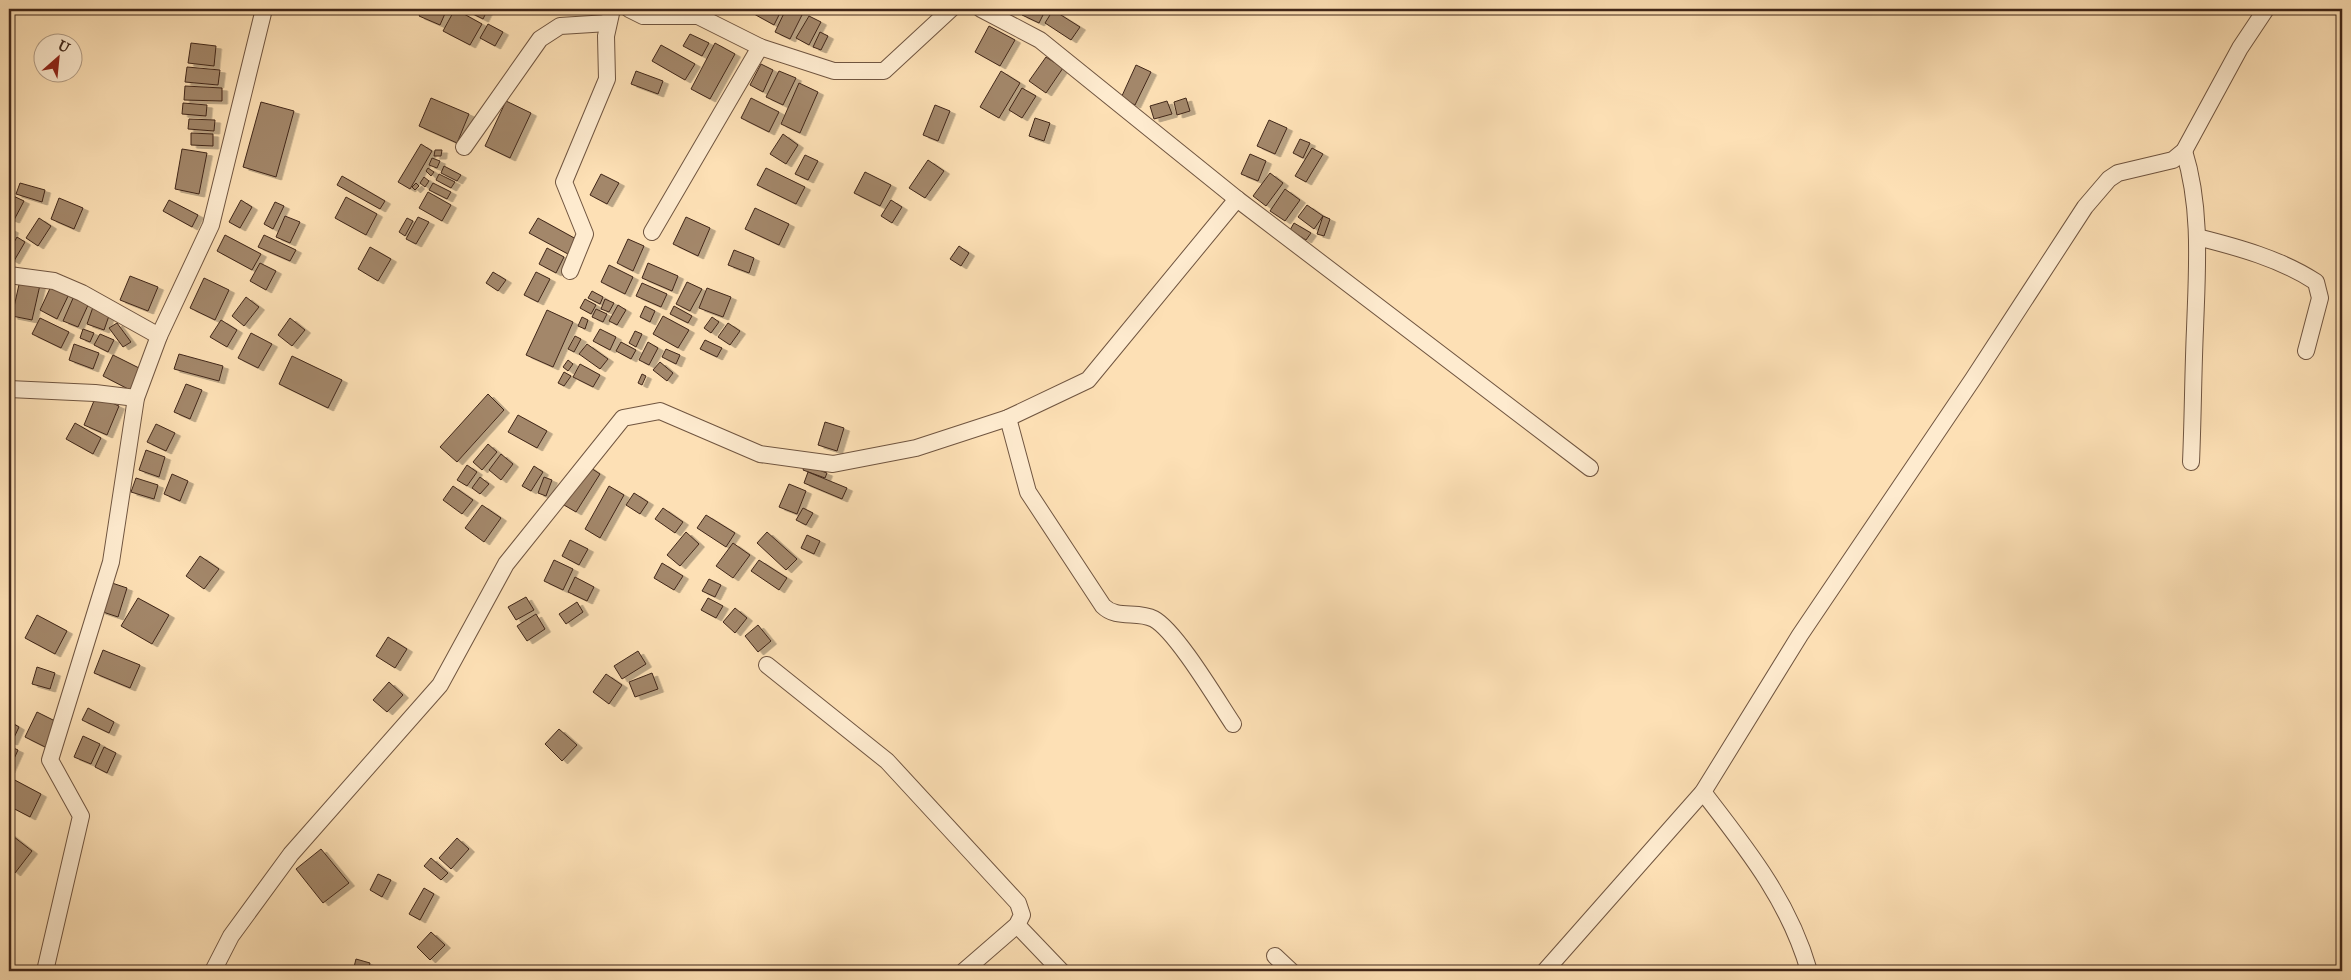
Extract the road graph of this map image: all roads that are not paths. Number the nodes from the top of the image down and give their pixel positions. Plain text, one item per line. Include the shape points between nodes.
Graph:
1 (264, 9) edge
2 (628, 9) edge
3 (951, 9) edge
4 (981, 9) edge
5 (2266, 9) edge
6 (610, 16) edge
7 (760, 46) junction
8 (464, 147) dead end
9 (2179, 156) junction
10 (1237, 199) junction
11 (652, 232) dead end
12 (2197, 237) junction
13 (570, 271) dead end
14 (9, 275) edge
15 (159, 336) junction
16 (2306, 351) dead end
17 (9, 389) edge
18 (136, 398) junction
19 (1008, 418) junction
20 (2191, 462) dead end
21 (1590, 468) dead end
22 (767, 665) dead end
23 (1233, 724) dead end
24 (1703, 792) junction
25 (1017, 925) junction
26 (1275, 956) dead end
27 (45, 971) edge
28 (214, 971) edge
29 (964, 971) edge
30 (1061, 971) edge
31 (1291, 971) edge
32 (1545, 971) edge
33 (1809, 971) edge

1 - 15 street via 211,225
2 - 7 street via 643,16 698,16
3 - 7 street via 884,71 834,71
4 - 10 street via 1040,40
5 - 9 street via 2240,48
6 - 8 street via 560,26 540,39
6 - 13 street via 606,36 606,78 564,182 585,234
7 - 11 street
9 - 12 street via 2191,174
9 - 24 street via 2118,173 2091,200 1800,635
10 - 19 street via 1088,380
10 - 21 street
12 - 16 street via 2274,261 2300,271 2316,282 2320,298
12 - 20 street
14 - 15 street via 54,281
15 - 18 street
17 - 18 street
18 - 27 street via 111,562 50,760 81,816
19 - 23 street via 1028,492 1103,606 1116,614 1142,615 1155,620 1171,634
19 - 28 street via 916,448 832,464 760,454 660,411 623,418 506,564 440,685 291,854 232,936
22 - 25 street via 887,761 1018,904 1022,915
24 - 32 street
24 - 33 street via 1744,844 1778,896 1792,921
25 - 29 street
25 - 30 street
26 - 31 street

